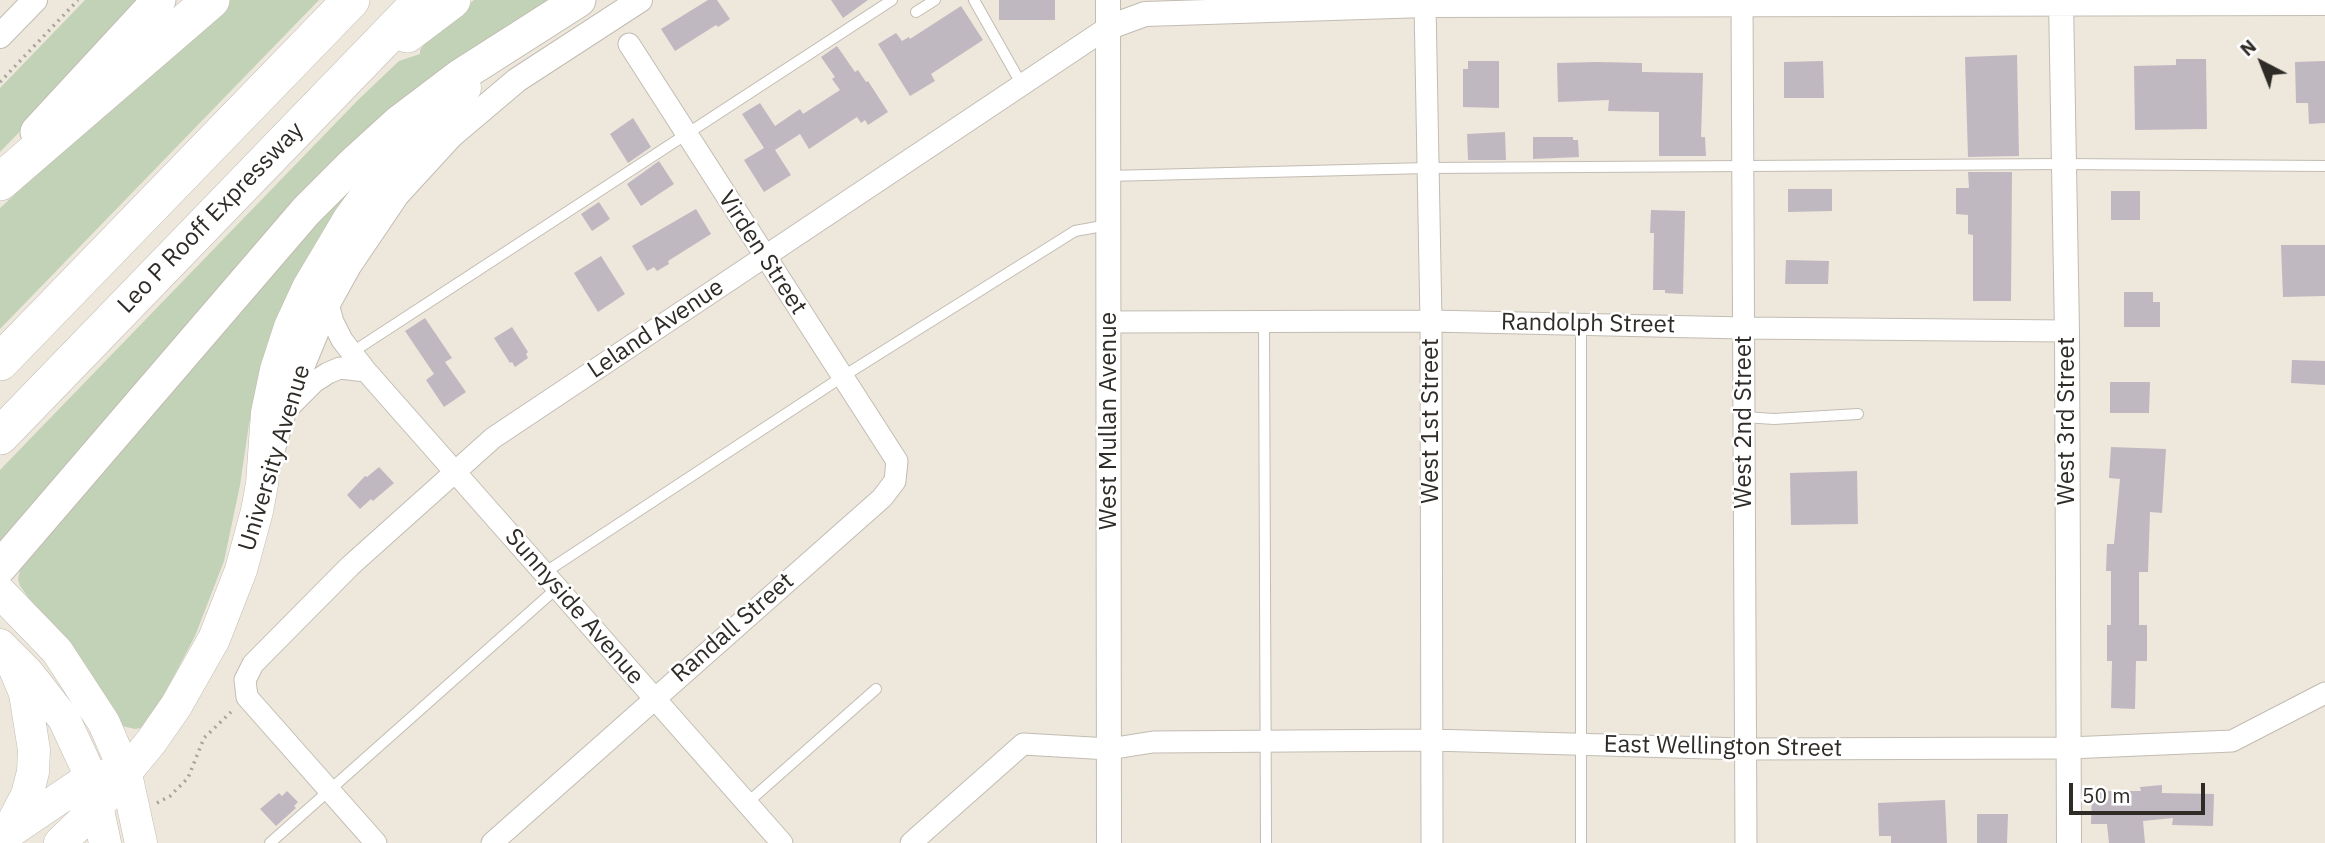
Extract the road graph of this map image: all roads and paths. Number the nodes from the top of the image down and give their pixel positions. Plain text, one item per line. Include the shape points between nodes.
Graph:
1 (78, 0) edge
2 (159, 0) edge
3 (211, 0) edge
4 (351, 0) edge
5 (422, 0) edge
6 (452, 0) edge
7 (580, 0) edge
8 (640, 0) edge
9 (892, 0) edge
10 (935, 0) edge
11 (974, 0) edge
12 (1108, 0) edge
13 (1425, 2) edge
14 (1483, 2) edge
15 (1742, 2) edge
16 (2061, 2) edge
17 (27, 3) edge
18 (2325, 3) edge
19 (916, 12) dead end
20 (1107, 28) junction
21 (0, 36) edge
22 (629, 44) dead end
23 (346, 78) junction
24 (0, 82) edge
25 (1022, 85) junction
26 (686, 134) junction
27 (2064, 163) junction
28 (1743, 166) junction
29 (2325, 166) edge
30 (1428, 168) junction
31 (0, 171) edge
32 (1108, 176) junction
33 (0, 182) edge
34 (1108, 225) junction
35 (765, 257) junction
36 (328, 304) junction
37 (1264, 321) junction
38 (1431, 321) junction
39 (1109, 322) junction
40 (1581, 324) junction
41 (1744, 328) junction
42 (2067, 331) junction
43 (351, 353) junction
44 (0, 362) edge
45 (366, 371) junction
46 (842, 377) junction
47 (284, 411) junction
48 (1858, 414) dead end
49 (1744, 418) junction
50 (0, 436) edge
51 (897, 461) joint
52 (455, 471) junction
53 (262, 484) junction
54 (0, 567) edge
55 (550, 581) junction
56 (0, 592) edge
57 (4, 649) edge
58 (876, 689) dead end
59 (2325, 693) edge
60 (653, 698) junction
61 (231, 712) dead end
62 (1432, 740) junction
63 (1265, 741) junction
64 (1581, 744) junction
65 (2068, 748) junction
66 (1109, 749) junction
67 (1744, 749) junction
68 (126, 774) junction
69 (329, 790) junction
70 (95, 791) junction
71 (747, 803) junction
72 (138, 829) edge
73 (3, 838) edge
74 (60, 843) edge
75 (106, 843) edge
76 (270, 843) edge
77 (376, 843) edge
78 (492, 843) edge
79 (782, 843) edge
80 (911, 843) edge
81 (1109, 843) edge
82 (1266, 843) edge
83 (1432, 843) edge
84 (1581, 843) edge
85 (1746, 843) edge
86 (2069, 843) edge

1 - 24 path
2 - 31 highway
3 - 33 highway
4 - 44 highway, Leo P Rooff Expressway
5 - 23 highway, Leo P Rooff Expressway
6 - 23 highway
7 - 53 main road via 437,114 349,219 290,327 267,413
7 - 54 highway via 460,76 353,164 306,211
8 - 36 street, University Avenue via 517,80 452,135 397,195
9 - 26 lane
10 - 19 lane
11 - 25 lane
12 - 20 street, West Mullan Avenue
13 - 14 street
13 - 20 street via 1145,14
13 - 30 street, West 1st Street
14 - 15 street
15 - 16 street
15 - 28 street, West 2nd Street
16 - 18 street
16 - 27 street, West 3rd Street
17 - 21 street
20 - 25 street, Leland Avenue
20 - 32 street, West Mullan Avenue
22 - 26 street, Virden Street
23 - 50 highway, Leo P Rooff Expressway
25 - 35 street, Leland Avenue
26 - 35 street, Virden Street
26 - 43 lane
27 - 28 lane
27 - 29 lane
27 - 42 street, West 3rd Street
28 - 30 lane
28 - 41 street, West 2nd Street
30 - 32 lane
30 - 38 street, West 1st Street
32 - 34 street, West Mullan Avenue
34 - 39 street, West Mullan Avenue
34 - 46 lane via 1076,230
35 - 46 street, Virden Street
35 - 52 street, Leland Avenue via 493,438
36 - 43 street, Sunnyside Avenue
36 - 47 street, University Avenue
37 - 38 street, Randolph Street
37 - 39 street, Randolph Street
37 - 63 lane
38 - 40 street, Randolph Street
38 - 62 street, West 1st Street
39 - 66 street, West Mullan Avenue
40 - 41 street, Randolph Street
40 - 64 lane
41 - 42 street, Randolph Street
41 - 49 street, West 2nd Street
42 - 65 street, West 3rd Street
43 - 45 street, Sunnyside Avenue
45 - 47 street via 340,368 328,373
45 - 52 street, Sunnyside Avenue
46 - 51 street, Virden Street
46 - 55 lane
47 - 53 street, University Avenue
48 - 49 lane
49 - 67 street, West 2nd Street
51 - 60 street, Randall Street via 895,481 881,498
52 - 55 street, Sunnyside Avenue
52 - 69 street, Leland Avenue via 350,566 253,664 246,680 247,697
53 - 68 main road, University Avenue via 242,570 214,639 176,706
55 - 60 street, Sunnyside Avenue
55 - 69 lane
56 - 68 main road via 74,674 104,723
57 - 70 main road via 64,719
57 - 73 main road via 25,693 34,750 27,795
58 - 71 lane
59 - 65 street, East Wellington Street via 2232,741
60 - 71 street, Sunnyside Avenue
60 - 78 street, Randall Street
61 - 72 path via 204,738 188,778
62 - 63 street, East Wellington Street
62 - 64 street, East Wellington Street
62 - 83 street, West 1st Street
63 - 66 street, East Wellington Street via 1153,742
63 - 82 lane
64 - 67 street, East Wellington Street
64 - 84 lane
65 - 67 street, East Wellington Street
65 - 86 street, West 3rd Street
66 - 80 street, East Wellington Street via 1023,744
66 - 81 street, West Mullan Avenue
67 - 85 street, West 2nd Street
68 - 70 main road, University Avenue
68 - 72 main road
69 - 76 lane
69 - 77 street
70 - 73 main road, University Avenue
70 - 74 main road, University Avenue
70 - 75 main road
71 - 79 street, Sunnyside Avenue

